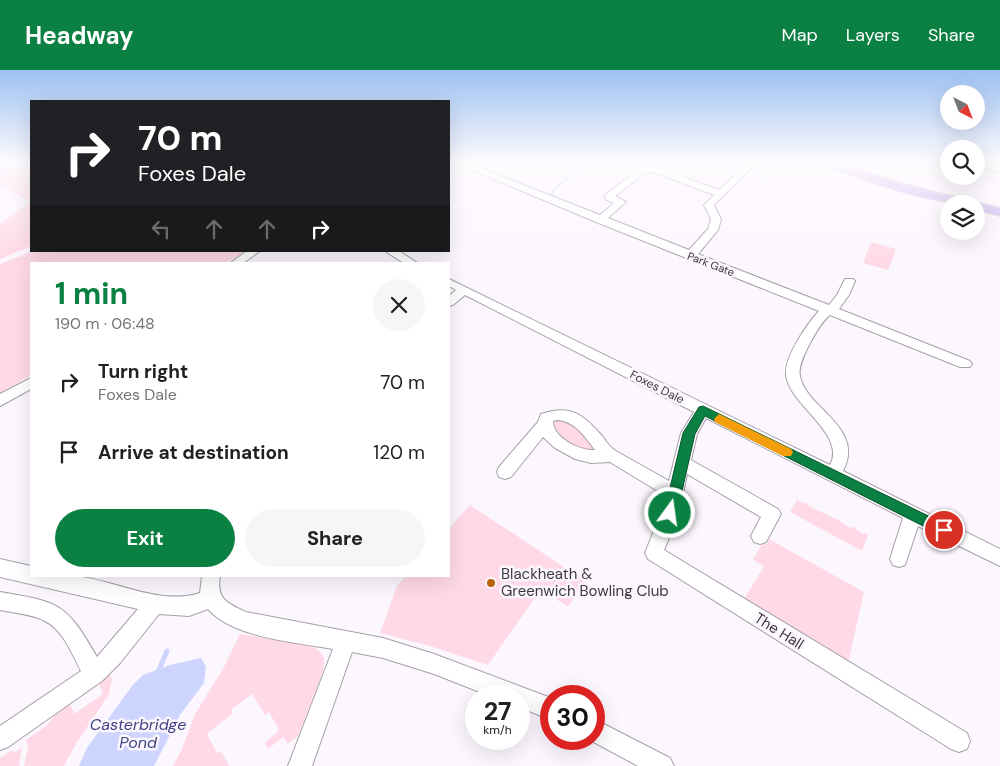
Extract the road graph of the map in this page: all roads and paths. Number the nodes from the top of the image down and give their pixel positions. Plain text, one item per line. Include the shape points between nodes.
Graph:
1 (537, 194) edge
2 (612, 194) edge
3 (720, 194) edge
4 (985, 208) edge
5 (1000, 212) edge
6 (600, 220) junction
7 (253, 252) edge
8 (392, 252) edge
9 (690, 256) junction
10 (237, 262) edge
11 (410, 262) edge
12 (850, 281) dead end
13 (450, 283) edge
14 (464, 290) junction
15 (450, 301) edge
16 (829, 310) junction
17 (966, 364) dead end
18 (30, 383) edge
19 (0, 401) edge
20 (703, 410) junction
21 (545, 424) junction
22 (609, 455) junction
23 (682, 463) junction
24 (505, 472) dead end
25 (833, 475) junction
26 (675, 493) junction
27 (913, 515) junction
28 (760, 536) dead end
29 (1000, 558) edge
30 (898, 559) dead end
31 (0, 568) edge
32 (30, 575) edge
33 (39, 577) edge
34 (211, 577) edge
35 (212, 599) junction
36 (0, 601) edge
37 (155, 604) junction
38 (346, 641) junction
39 (95, 674) junction
40 (540, 705) edge
41 (605, 736) edge
42 (0, 740) edge
43 (959, 741) dead end
44 (300, 766) edge
45 (662, 766) edge

1 - 6 street, Park Gate
2 - 6 street via 608,197 621,202
3 - 9 street via 710,205 716,219 713,230
4 - 5 main road
6 - 9 street, Park Gate
7 - 10 street
8 - 11 street
9 - 16 street, Park Gate
12 - 16 street via 834,308
13 - 14 street, Foxes Dale
14 - 15 street
14 - 20 street, Foxes Dale
16 - 17 street, Park Gate
16 - 25 street via 823,314 794,362 793,376 800,391 836,438 841,457
18 - 19 street
20 - 23 street, The Hall via 689,433
20 - 25 street, Foxes Dale
21 - 22 street via 552,438 570,449 590,457
21 - 22 street via 546,418 554,414 565,413 575,417
21 - 24 street
22 - 26 street
23 - 26 street, The Hall
23 - 28 street via 772,514
25 - 27 street, Foxes Dale
26 - 43 street, The Hall via 654,553
27 - 29 street, Foxes Dale
27 - 30 street
31 - 32 street
33 - 37 street
34 - 35 street
35 - 37 street via 190,606
35 - 38 street via 222,612 244,622
36 - 39 street via 55,615
37 - 39 street via 114,656
38 - 40 street via 383,648 434,664
38 - 44 street
39 - 42 street
41 - 45 street

